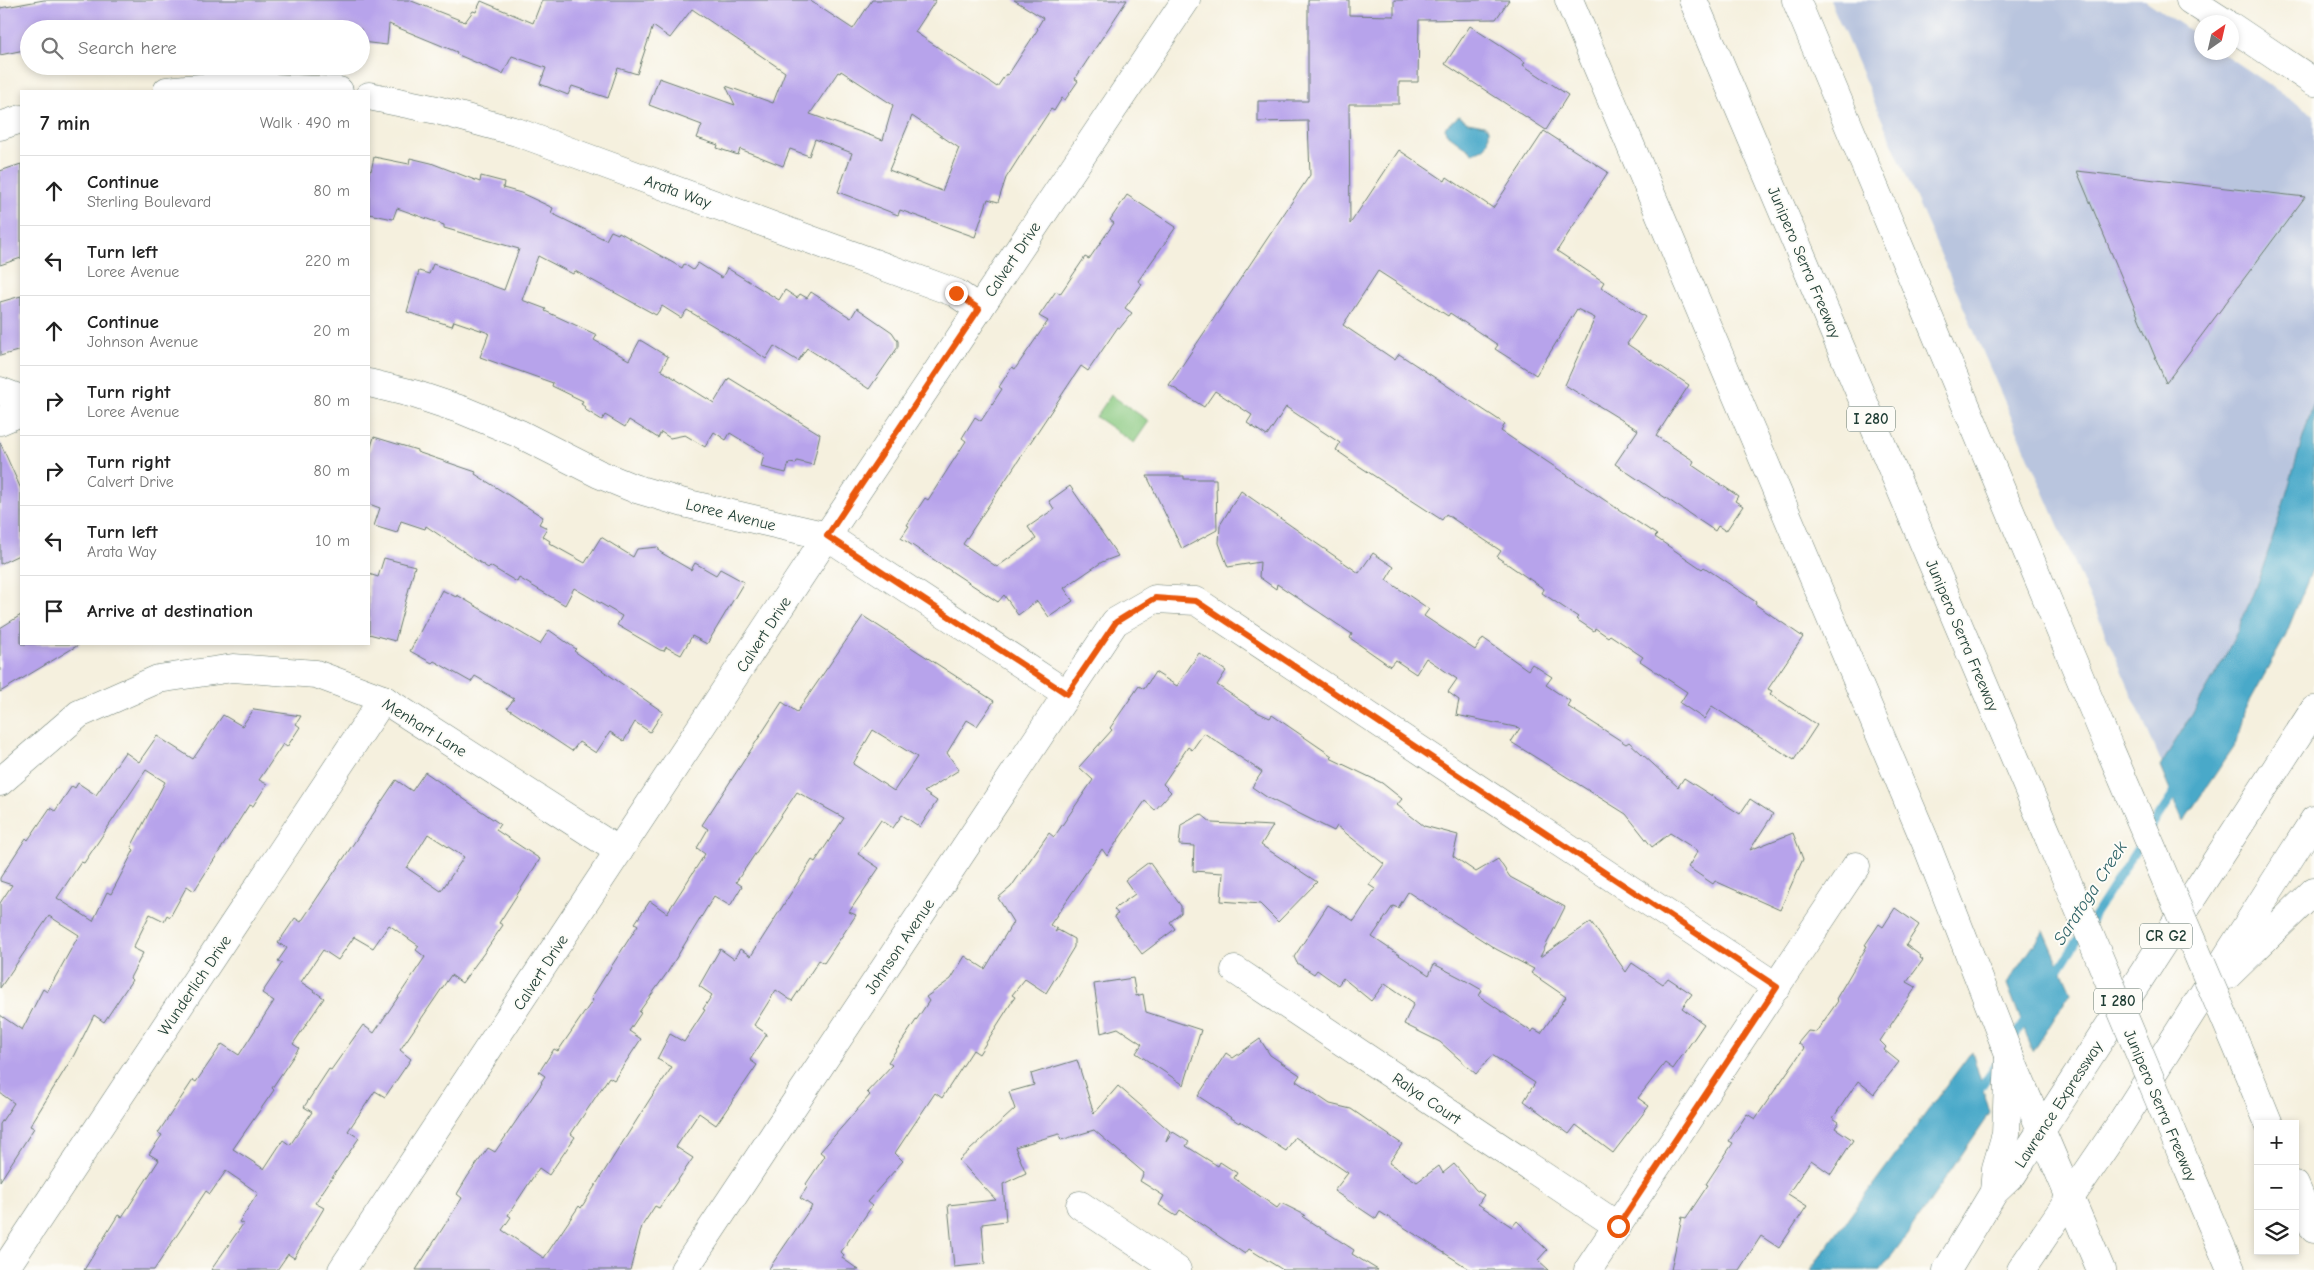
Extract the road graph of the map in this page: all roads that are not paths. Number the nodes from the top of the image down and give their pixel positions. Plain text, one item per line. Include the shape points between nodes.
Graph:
1 (1186, 0) edge
2 (1569, 0) edge
3 (1693, 0) edge
4 (1796, 0) edge
5 (2190, 0) edge
6 (2213, 15) edge
7 (2239, 32) edge
8 (2314, 82) edge
9 (178, 90) edge
10 (316, 90) edge
11 (370, 96) edge
12 (20, 119) edge
13 (0, 126) edge
14 (979, 309) junction
15 (370, 383) edge
16 (0, 391) edge
17 (20, 399) edge
18 (20, 412) edge
19 (0, 421) edge
20 (827, 536) junction
21 (1067, 694) junction
22 (384, 699) junction
23 (2314, 710) edge
24 (0, 782) edge
25 (2314, 820) edge
26 (620, 851) junction
27 (1856, 866) dead end
28 (2314, 891) edge
29 (1235, 970) dead end
30 (1777, 987) junction
31 (2191, 1011) junction
32 (2012, 1075) junction
33 (2267, 1120) edge
34 (2041, 1130) junction
35 (1994, 1192) junction
36 (2299, 1194) edge
37 (2069, 1198) junction
38 (1080, 1205) dead end
39 (1618, 1226) junction
40 (2314, 1229) edge
41 (4, 1270) edge
42 (342, 1270) edge
43 (684, 1270) edge
44 (1177, 1270) edge
45 (1588, 1270) edge
46 (1947, 1270) edge
47 (2020, 1270) edge
48 (2101, 1270) edge
49 (2231, 1270) edge

1 - 14 main road, Calvert Drive
2 - 32 main road via 1922,832 1991,1008
3 - 49 main road, Junipero Serra Freeway / I 280, bridge
4 - 33 main road, bridge
5 - 6 main road
7 - 8 main road
9 - 10 main road
11 - 14 main road, Arata Way via 517,132 956,293
12 - 13 main road
14 - 20 main road, Calvert Drive
15 - 20 main road, Loree Avenue via 462,410 633,488
16 - 17 main road
18 - 19 main road
20 - 21 main road, Loree Avenue
20 - 26 main road, Calvert Drive
21 - 30 main road, Johnson Avenue via 1116,622 1155,598 1196,601
21 - 43 main road, Johnson Avenue
22 - 24 main road, Menhart Lane via 316,674 233,668 158,679 78,714
22 - 26 main road, Menhart Lane
22 - 41 main road, Wunderlich Drive
23 - 34 main road, Lawrence Expressway / CR G2
25 - 31 main road
26 - 42 main road, Calvert Drive
27 - 30 main road
28 - 31 main road
29 - 39 main road, Ralya Court
30 - 39 main road
31 - 37 main road via 2119,1126
32 - 34 main road
32 - 35 main road via 2006,1134 1996,1168
34 - 35 main road, Lawrence Expressway / CR G2 via 2013,1174
34 - 37 main road
35 - 46 main road, Lawrence Expressway / CR G2
36 - 40 main road
37 - 47 main road
37 - 48 main road
38 - 44 main road
39 - 45 main road

